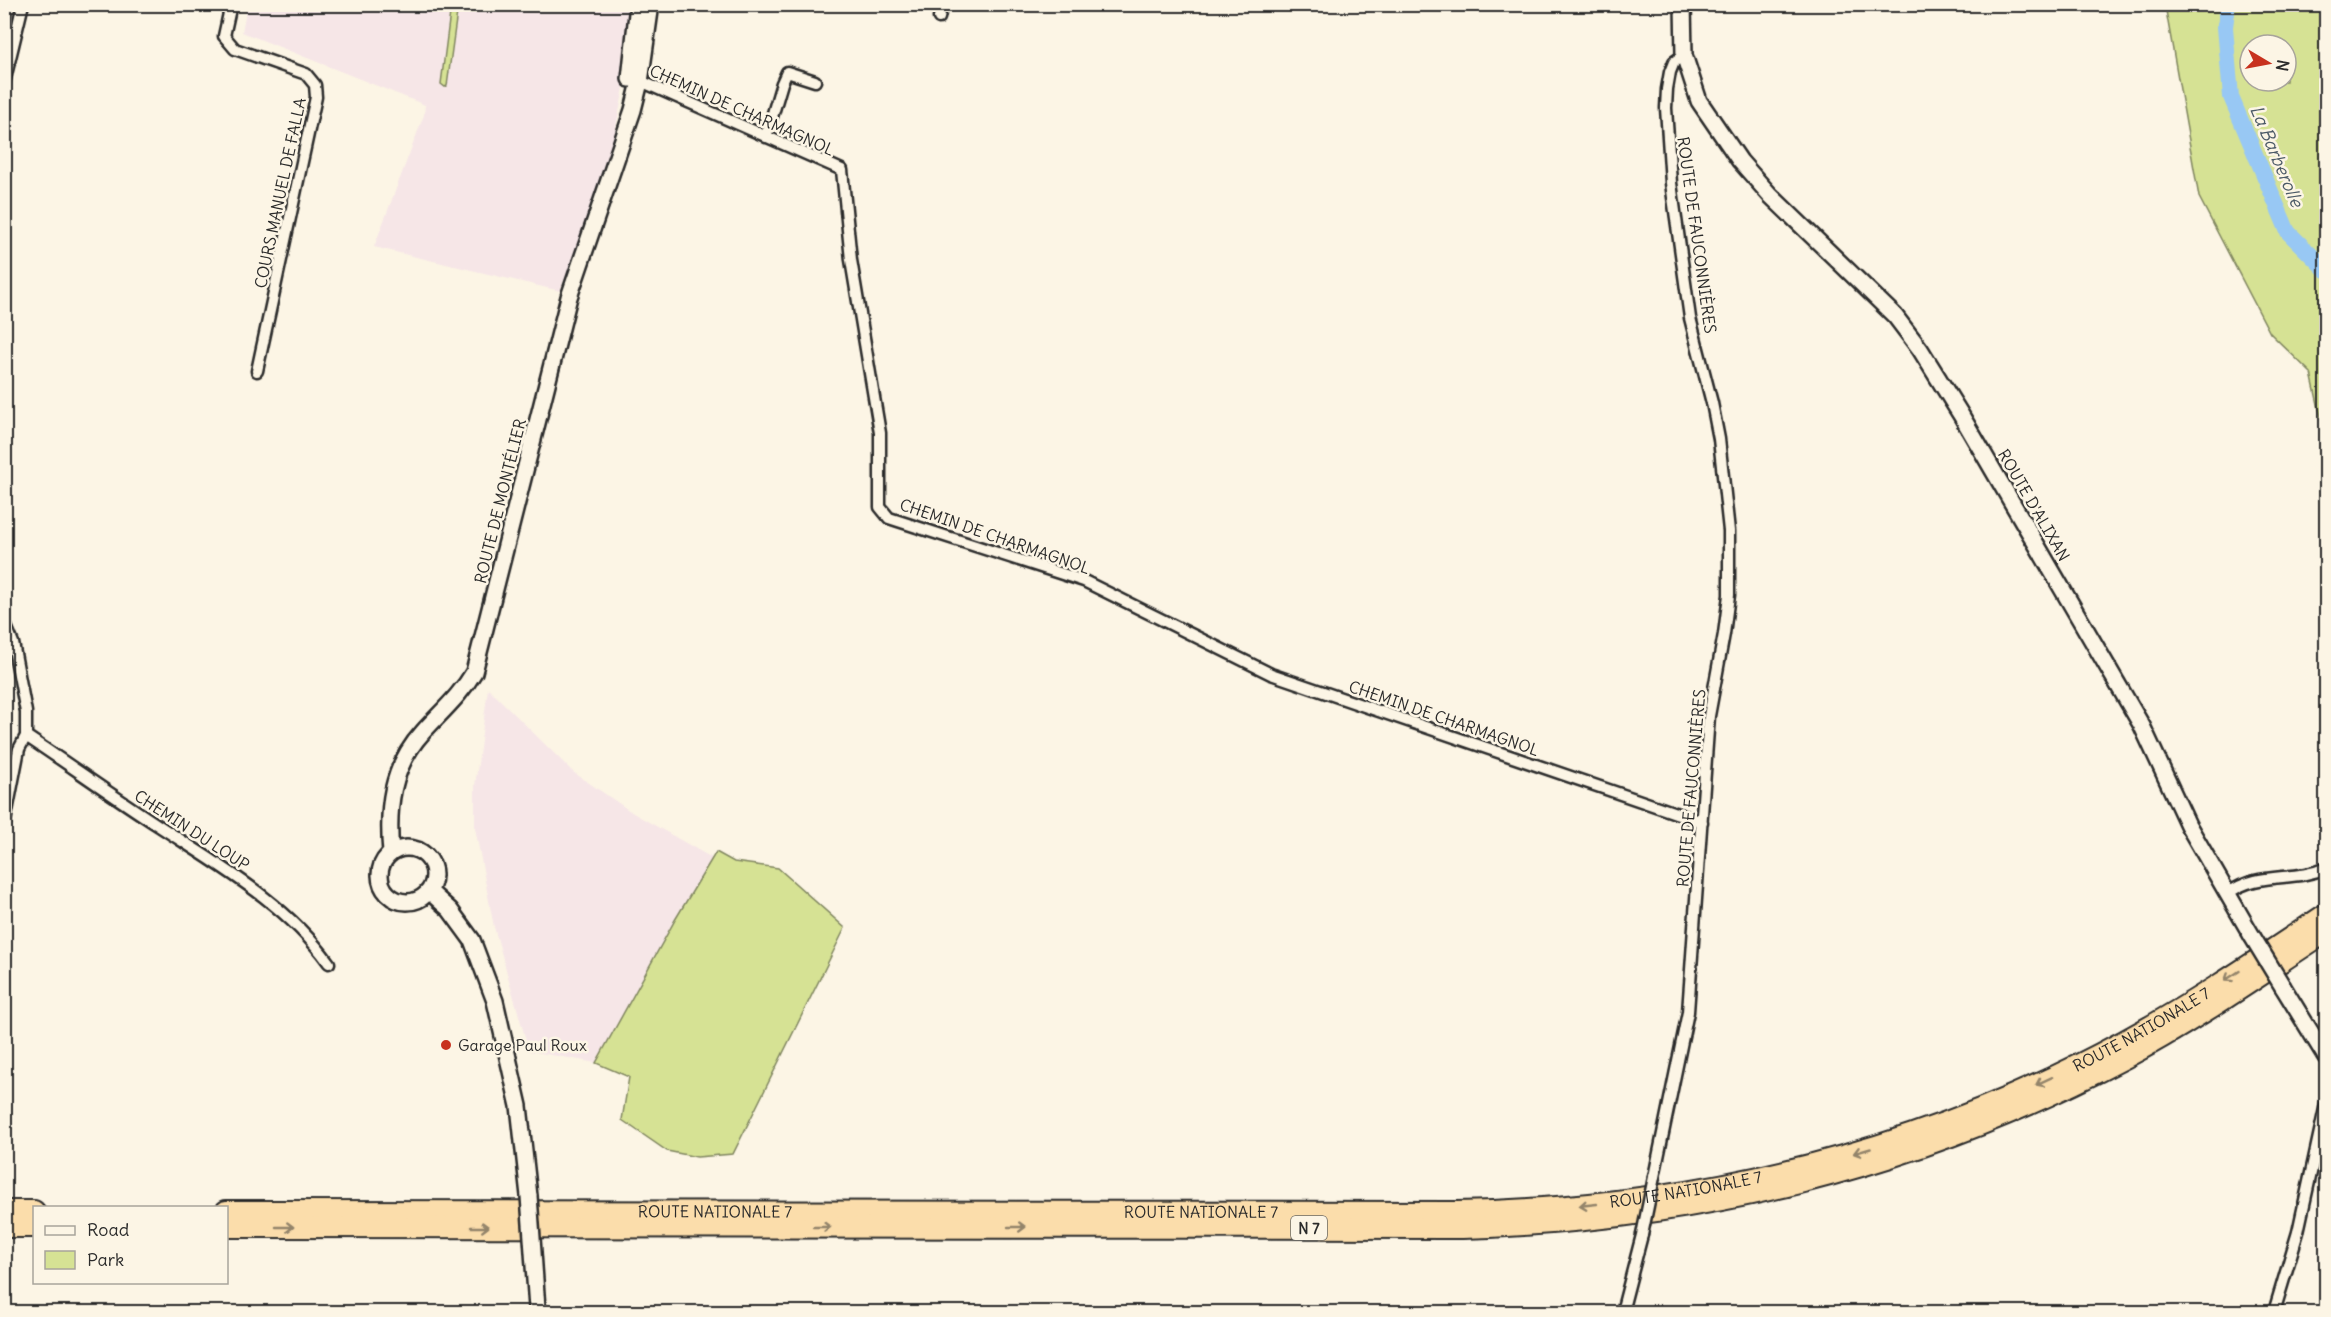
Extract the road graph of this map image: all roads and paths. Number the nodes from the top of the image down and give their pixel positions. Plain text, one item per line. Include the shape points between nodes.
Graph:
1 (23, 4) edge
2 (231, 4) edge
3 (638, 4) edge
4 (651, 4) edge
5 (942, 4) edge
6 (1683, 4) edge
7 (939, 18) dead end
8 (1684, 55) junction
9 (635, 78) junction
10 (815, 81) dead end
11 (4, 83) edge
12 (766, 137) junction
13 (257, 371) dead end
14 (4, 621) edge
15 (26, 736) junction
16 (1702, 822) junction
17 (4, 827) edge
18 (391, 853) junction
19 (2326, 868) edge
20 (429, 891) junction
21 (2227, 894) junction
22 (2326, 914) edge
23 (2326, 932) edge
24 (329, 963) dead end
25 (2326, 1057) edge
26 (2326, 1104) edge
27 (4, 1211) edge
28 (33, 1211) edge
29 (228, 1211) edge
30 (4, 1227) edge
31 (33, 1227) edge
32 (228, 1227) edge
33 (538, 1310) edge
34 (1622, 1312) edge
35 (2274, 1312) edge

1 - 11 street
2 - 13 street, COURS MANUEL DE FALLA via 224,36 229,44 306,74 315,85 316,97
3 - 9 main road, ROUTE DE MONTÉLIER
4 - 9 main road, ROUTE DE MONTÉLIER
5 - 7 street
6 - 8 main road, ROUTE D'ALIXAN
8 - 16 street, ROUTE DE FAUCONNIÈRES via 1674,62 1667,89 1671,183 1690,318 1719,439 1729,531 1729,596 1709,716
8 - 21 main road, ROUTE D'ALIXAN via 1699,101 1740,161 1895,316 1920,349 2142,726 2188,825
9 - 12 street, CHEMIN DE CHARMAGNOL
9 - 18 main road, ROUTE DE MONTÉLIER via 623,138 569,297 474,672 399,766 389,807
10 - 12 street via 788,72
12 - 16 street, CHEMIN DE CHARMAGNOL via 842,170 851,260 880,433 880,507 889,518 1084,580 1270,674
14 - 15 street via 13,643 26,712
15 - 17 street via 19,749
15 - 24 street, CHEMIN DU LOUP via 248,884 295,923
16 - 34 street, ROUTE DE FAUCONNIÈRES, bridge via 1688,1012
18 - 20 main road via 412,848 427,858 434,874
18 - 20 main road via 380,871 380,880 389,896 414,901
19 - 21 street via 2252,880
20 - 33 main road, bridge via 450,910 472,940 495,1001 519,1106
21 - 25 main road, ROUTE D'ALIXAN, bridge
22 -> 29 highway, ROUTE NATIONALE 7 / N 7 via 2171,1014 2020,1092 1859,1152 1671,1195 1541,1209 1457,1212
32 -> 23 highway, ROUTE NATIONALE 7 / N 7 via 1462,1228 1576,1222 1666,1211 1759,1194 1842,1173 2008,1114 2157,1040
26 - 35 street via 2298,1232
27 - 28 highway
30 - 31 highway

